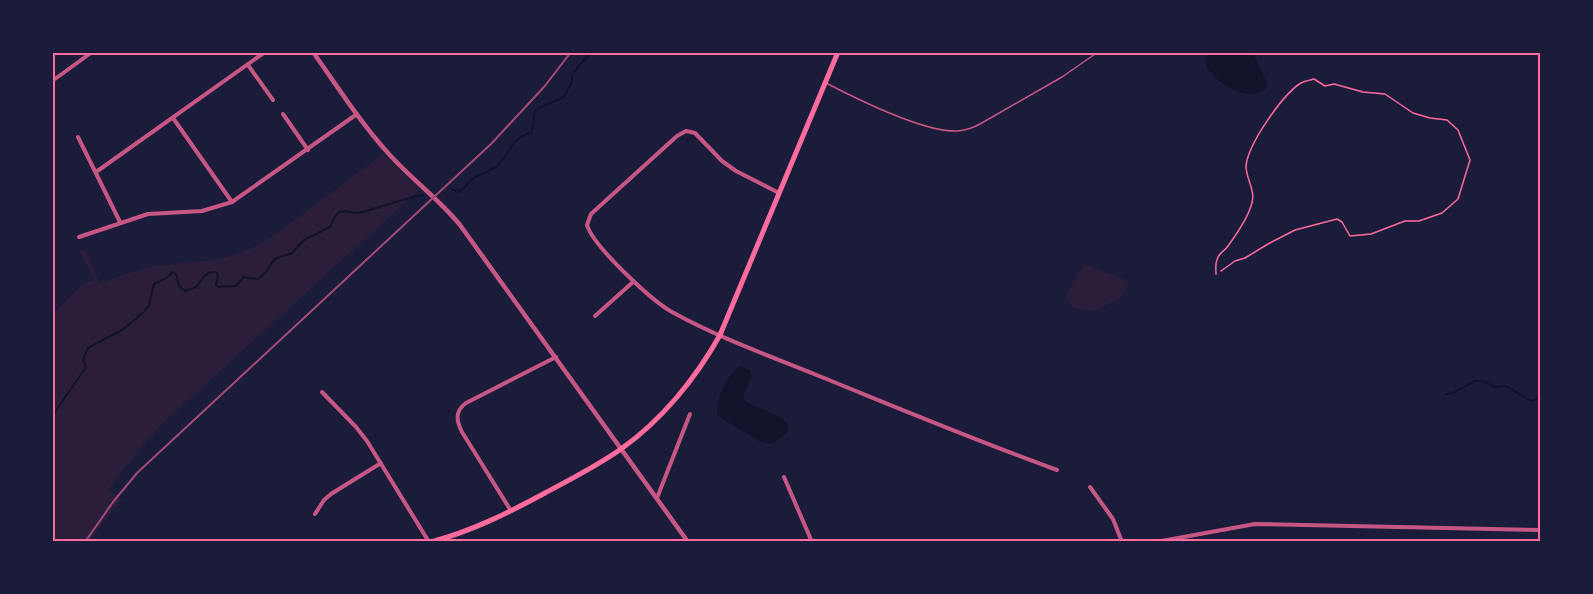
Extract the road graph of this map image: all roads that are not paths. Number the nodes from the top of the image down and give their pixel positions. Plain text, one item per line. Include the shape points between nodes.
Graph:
1 (92, 52) edge
2 (265, 52) edge
3 (313, 52) edge
4 (838, 52) edge
5 (1098, 52) edge
6 (248, 65) junction
7 (52, 76) edge
8 (826, 83) junction
9 (273, 100) dead end
10 (283, 114) dead end
11 (357, 114) junction
12 (173, 118) junction
13 (78, 136) dead end
14 (308, 150) junction
15 (96, 172) junction
16 (779, 193) junction
17 (232, 202) junction
18 (120, 222) junction
19 (79, 237) dead end
20 (633, 282) junction
21 (595, 316) dead end
22 (720, 335) junction
23 (556, 357) junction
24 (322, 392) dead end
25 (690, 414) dead end
26 (621, 448) junction
27 (381, 463) junction
28 (1057, 470) dead end
29 (784, 477) dead end
30 (1090, 488) dead end
31 (657, 498) junction
32 (511, 511) junction
33 (315, 514) dead end
34 (1540, 530) edge
35 (430, 542) edge
36 (688, 542) edge
37 (812, 542) edge
38 (1122, 542) edge
39 (1156, 542) edge

1 - 7 street via 55,79
2 - 6 street
3 - 11 street
4 - 8 main road
5 - 8 lane via 968,130 933,129
6 - 9 street
6 - 12 street
8 - 16 main road
10 - 14 street
11 - 14 street
11 - 23 street via 393,159 452,216
12 - 15 street
12 - 17 street
13 - 15 street
14 - 17 street
15 - 18 street
16 - 20 street via 735,171 695,134 682,132 588,220 591,235
16 - 22 main road
17 - 18 street via 202,211 159,212
18 - 19 street
20 - 21 street
20 - 22 street via 655,302
22 - 26 main road via 674,400
22 - 28 street
23 - 26 street
23 - 32 street via 466,403 458,412 462,432
24 - 27 street via 356,427
25 - 31 street
26 - 31 street
26 - 32 main road
27 - 33 street via 331,494
27 - 35 street
29 - 37 street
30 - 38 street via 1113,519
31 - 36 street
32 - 35 main road
34 - 39 street via 1255,524

